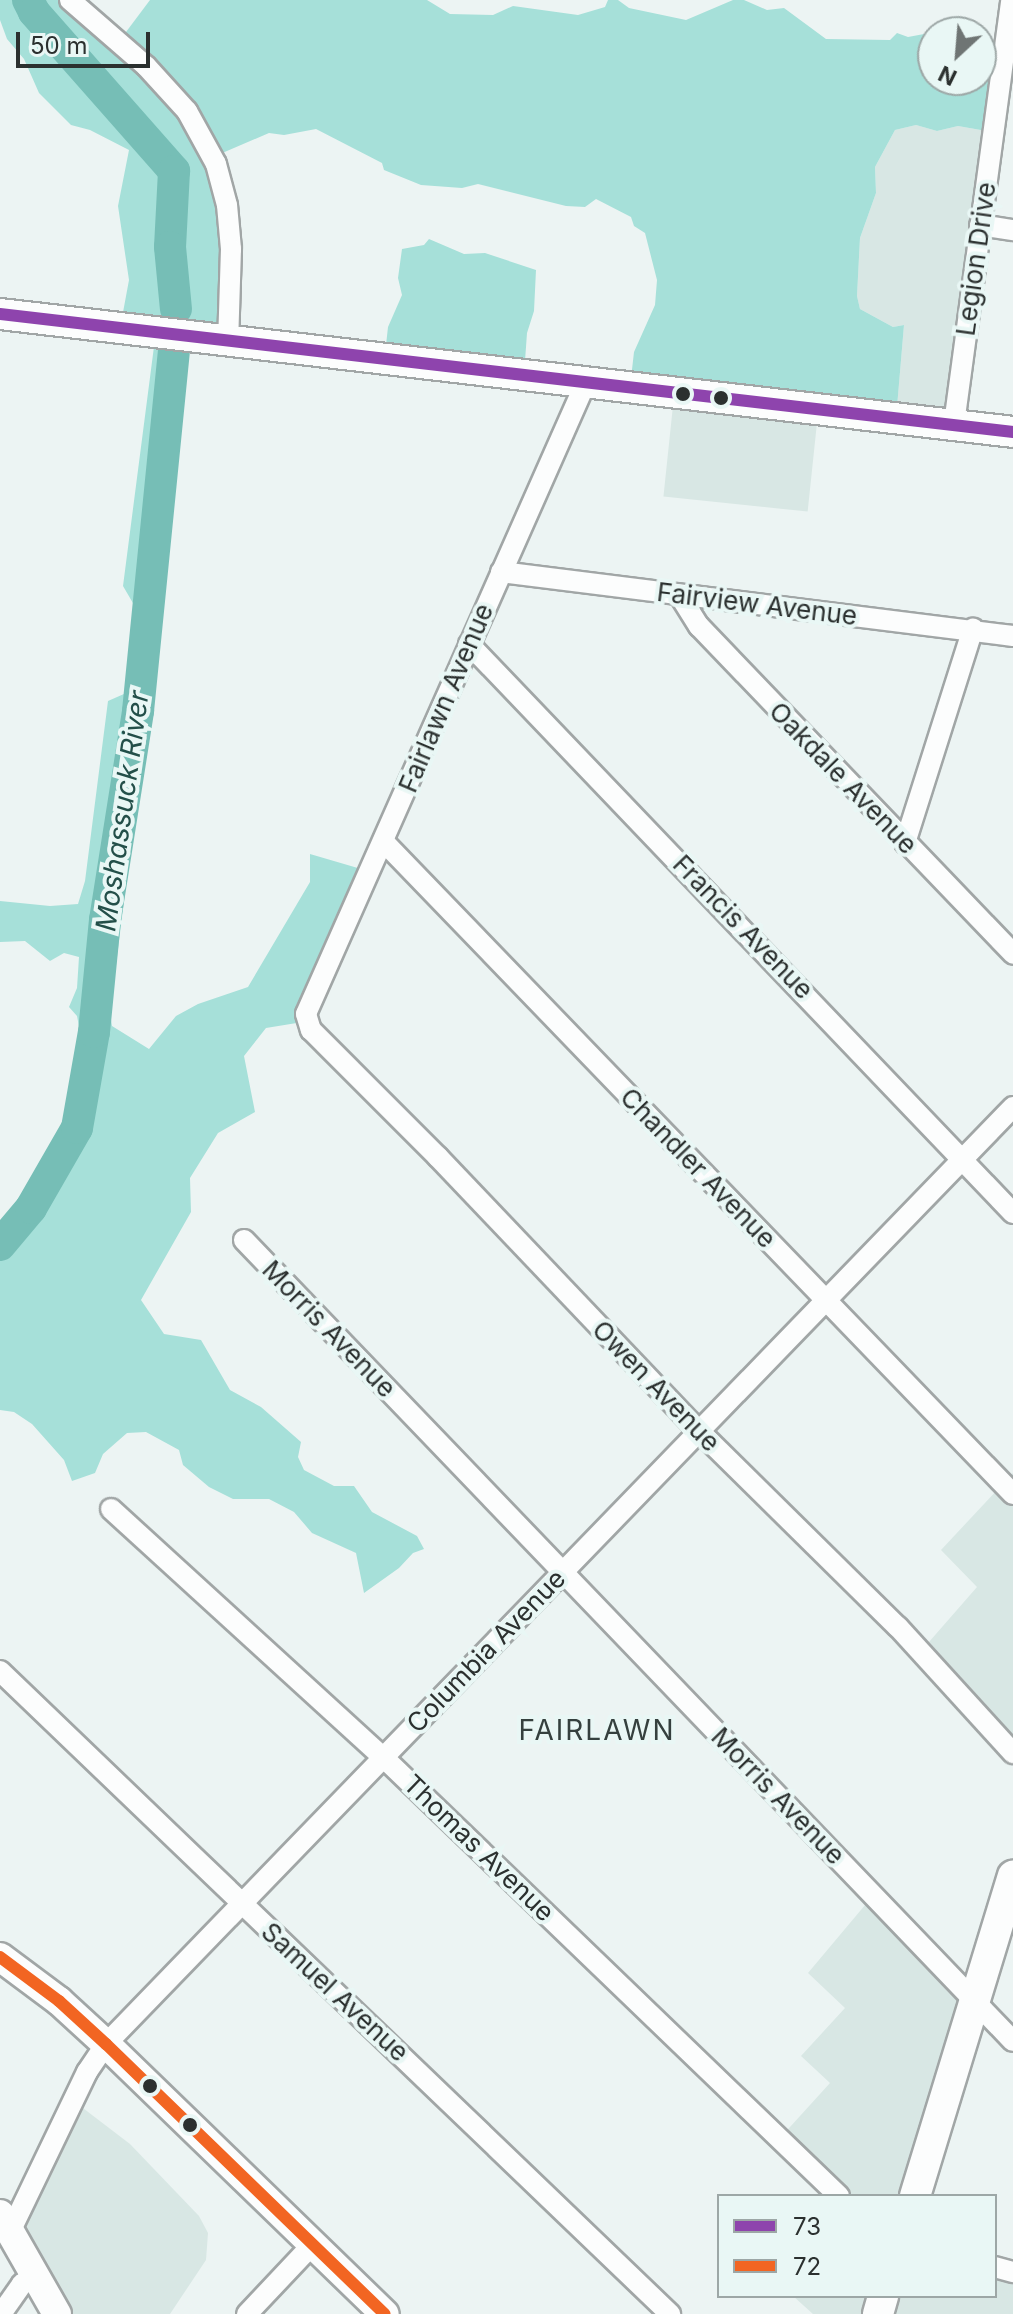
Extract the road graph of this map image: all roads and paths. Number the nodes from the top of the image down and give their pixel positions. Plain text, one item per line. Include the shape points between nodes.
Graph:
1 (70, 0) edge
2 (1011, 0) edge
3 (1010, 29) edge
4 (980, 225) junction
5 (1013, 230) edge
6 (0, 314) edge
7 (228, 342) junction
8 (586, 382) junction
9 (954, 424) junction
10 (1013, 432) edge
11 (501, 572) junction
12 (680, 596) junction
13 (973, 629) junction
14 (1013, 636) edge
15 (469, 644) junction
16 (384, 842) junction
17 (905, 843) junction
18 (1013, 954) edge
19 (306, 1014) joint
20 (1013, 1107) edge
21 (962, 1161) junction
22 (1013, 1213) edge
23 (244, 1240) dead end
24 (826, 1301) junction
25 (697, 1429) junction
26 (1013, 1494) edge
27 (111, 1509) dead end
28 (564, 1572) junction
29 (0, 1671) edge
30 (1013, 1753) edge
31 (383, 1757) junction
32 (1013, 1876) edge
33 (242, 1904) junction
34 (0, 1957) edge
35 (974, 2001) junction
36 (1013, 2041) edge
37 (106, 2044) junction
38 (837, 2194) edge
39 (916, 2194) edge
40 (5, 2223) edge
41 (312, 2245) junction
42 (34, 2276) junction
43 (1, 2314) edge
44 (57, 2314) edge
45 (247, 2314) edge
46 (385, 2314) edge
47 (670, 2314) edge

1 - 7 street via 146,66 187,111 216,164 231,249
2 - 3 street, Legion Drive
3 - 4 street, Legion Drive
4 - 5 street
4 - 9 street, Legion Drive
6 - 7 main road
7 - 8 main road
8 - 9 main road
8 - 11 street, Fairlawn Avenue
9 - 10 main road
11 - 12 street, Fairview Avenue
11 - 15 street, Fairlawn Avenue
12 - 13 street, Fairview Avenue
12 - 17 street, Oakdale Avenue via 699,626
13 - 14 street, Fairview Avenue
13 - 17 street
15 - 16 street, Fairlawn Avenue
15 - 21 street, Francis Avenue
16 - 19 street, Fairlawn Avenue
16 - 24 street, Chandler Avenue
17 - 18 street, Oakdale Avenue
19 - 25 street, Owen Avenue via 311,1030
20 - 21 street, Columbia Avenue
21 - 22 street, Francis Avenue
21 - 24 street, Columbia Avenue
23 - 28 street, Morris Avenue
24 - 25 street, Columbia Avenue
24 - 26 street, Chandler Avenue
25 - 28 street, Columbia Avenue
25 - 30 street, Owen Avenue via 898,1627
27 - 31 street, Thomas Avenue
28 - 31 street, Columbia Avenue
28 - 35 street, Morris Avenue
29 - 33 street, Samuel Avenue
31 - 33 street, Columbia Avenue
31 - 38 street, Thomas Avenue
32 - 35 main road
33 - 37 street, Columbia Avenue
33 - 47 street, Samuel Avenue
34 - 37 main road
35 - 36 street, Morris Avenue
35 - 39 main road
37 - 40 street, Columbia Avenue
37 - 41 main road
40 - 42 main road
41 - 45 street
41 - 46 main road
42 - 43 street
42 - 44 main road

